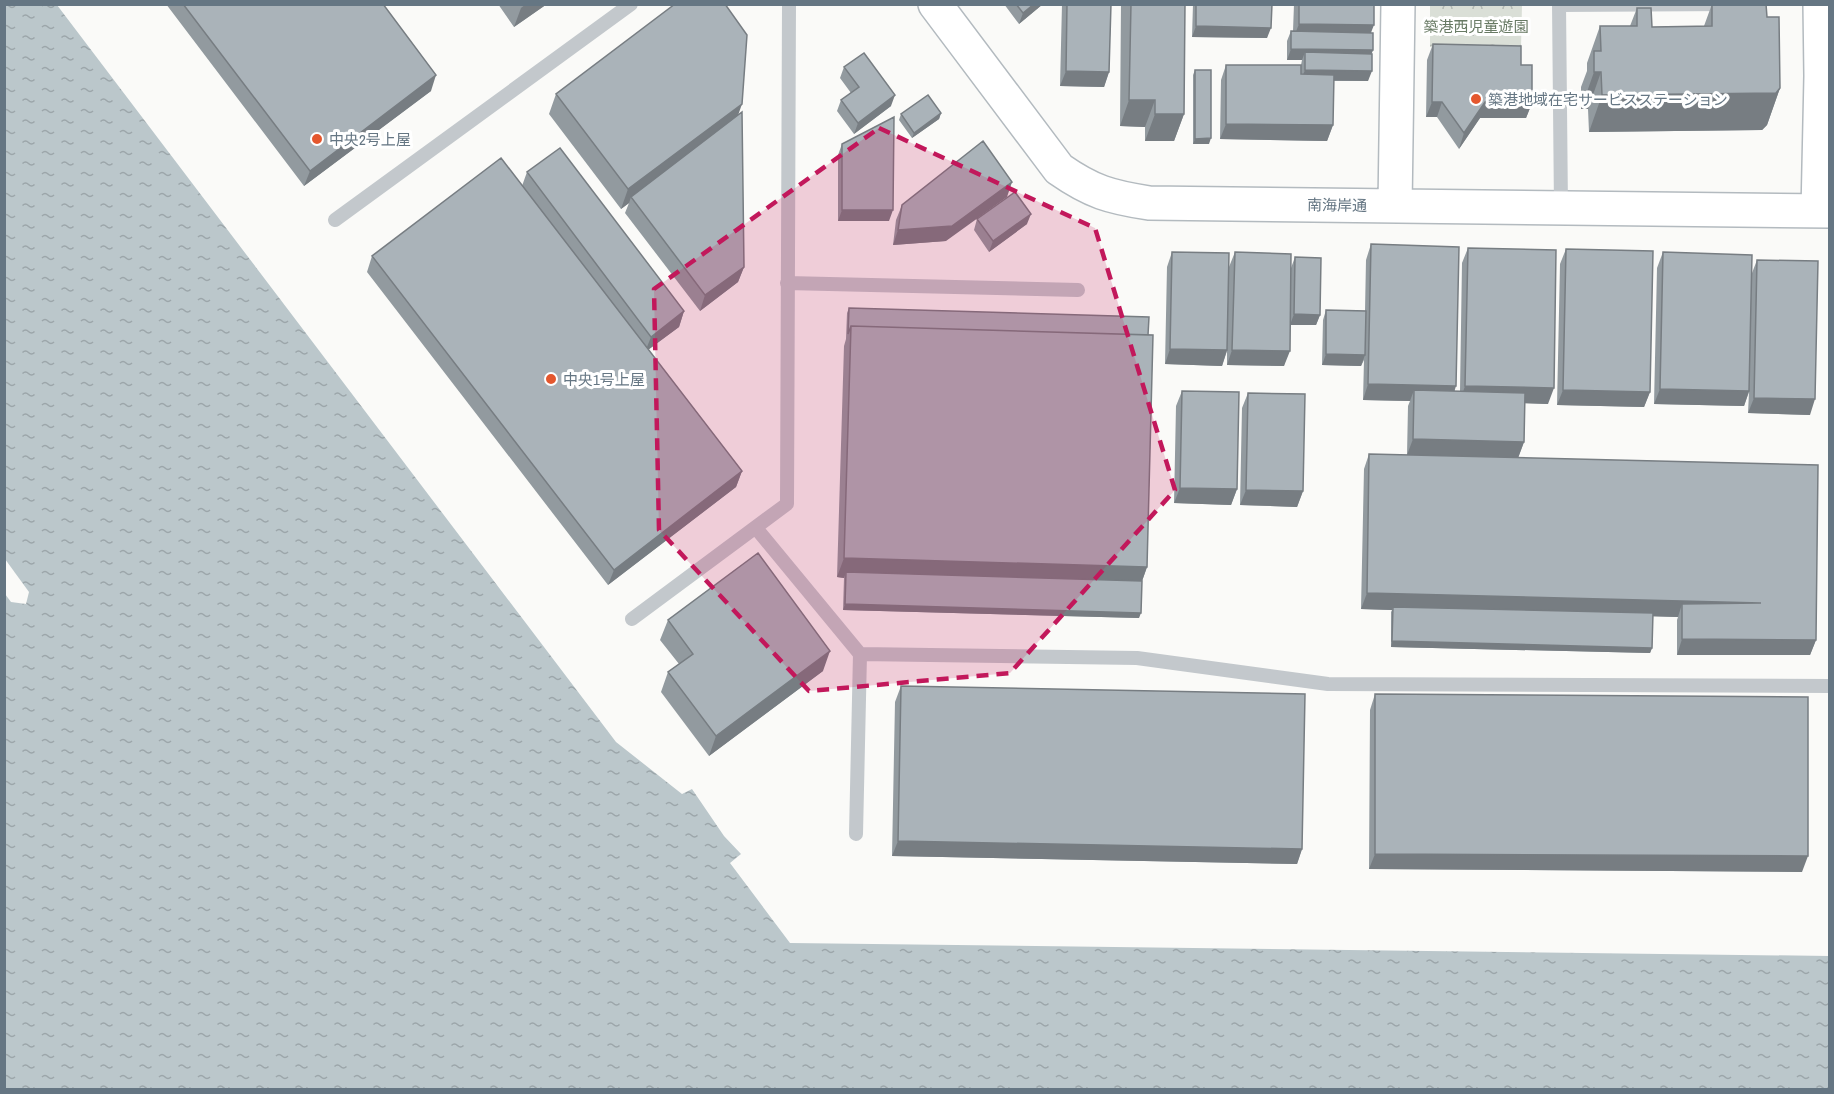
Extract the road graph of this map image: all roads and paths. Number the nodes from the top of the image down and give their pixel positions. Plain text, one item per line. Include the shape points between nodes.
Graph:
1 (631, 4) edge
2 (789, 4) edge
3 (935, 4) edge
4 (1398, 4) edge
5 (1733, 4) edge
6 (1820, 4) edge
7 (1559, 5) edge
8 (1826, 75) edge
9 (1395, 206) junction
10 (1560, 209) junction
11 (1824, 211) edge
12 (335, 220) dead end
13 (788, 283) junction
14 (1078, 290) dead end
15 (756, 528) junction
16 (632, 619) dead end
17 (860, 654) junction
18 (1830, 686) edge
19 (856, 834) dead end

1 - 12 lane
2 - 13 lane
3 - 9 street, 南海岸通 via 1059,169 1084,186 1117,198 1149,203
4 - 9 street
5 - 7 lane
6 - 8 street
7 - 10 lane
8 - 11 street
9 - 10 street, 南海岸通
10 - 11 street, 南海岸通
13 - 14 lane
13 - 15 lane via 787,504
15 - 16 lane
15 - 17 lane
17 - 18 lane via 1137,658 1328,684
17 - 19 lane

